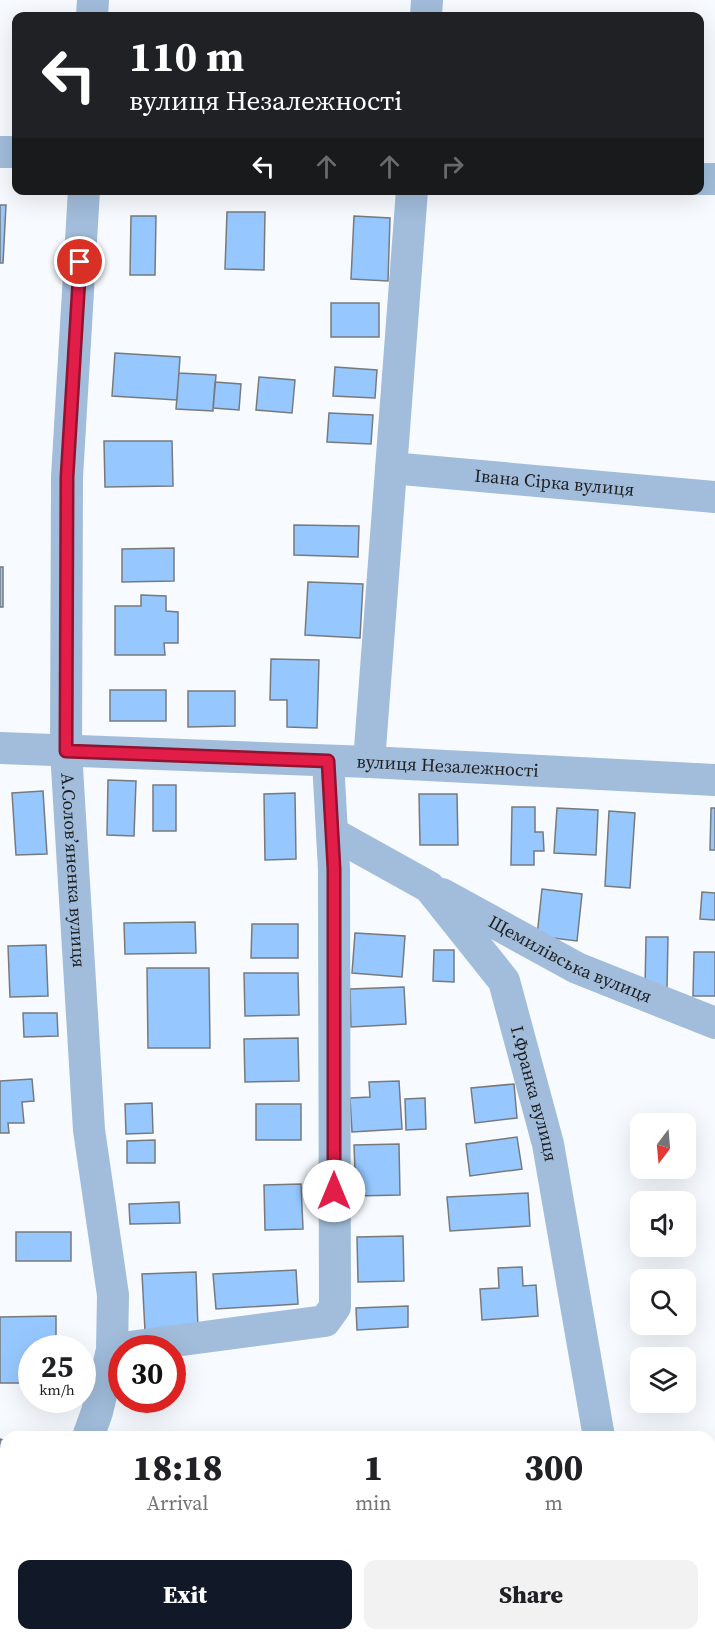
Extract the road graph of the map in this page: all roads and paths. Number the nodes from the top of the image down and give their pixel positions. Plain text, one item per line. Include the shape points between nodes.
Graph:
1 (84, 195) edge
2 (412, 195) edge
3 (391, 468) junction
4 (715, 497) edge
5 (0, 748) edge
6 (66, 751) junction
7 (328, 761) junction
8 (369, 762) junction
9 (715, 780) edge
10 (332, 833) junction
11 (429, 886) junction
12 (715, 1023) edge
13 (117, 1335) edge
14 (186, 1340) edge
15 (108, 1379) edge
16 (89, 1431) edge
17 (598, 1431) edge

1 - 6 street, А.Солов’яненка вулиця via 67,477
2 - 3 street
3 - 4 street, Івана Сірка вулиця
3 - 8 street
5 - 6 street, вулиця Незалежності
6 - 7 street, вулиця Незалежності
6 - 13 street, А.Солов’яненка вулиця via 89,1130
7 - 8 street, вулиця Незалежності
7 - 10 street
8 - 9 street, вулиця Незалежності
10 - 11 street, І.Франка вулиця
10 - 14 street via 335,1307 325,1321
11 - 12 street, Щемилівська вулиця via 577,968
11 - 17 street, І.Франка вулиця via 504,981 548,1144
15 - 16 street, А.Солов’яненка вулиця

